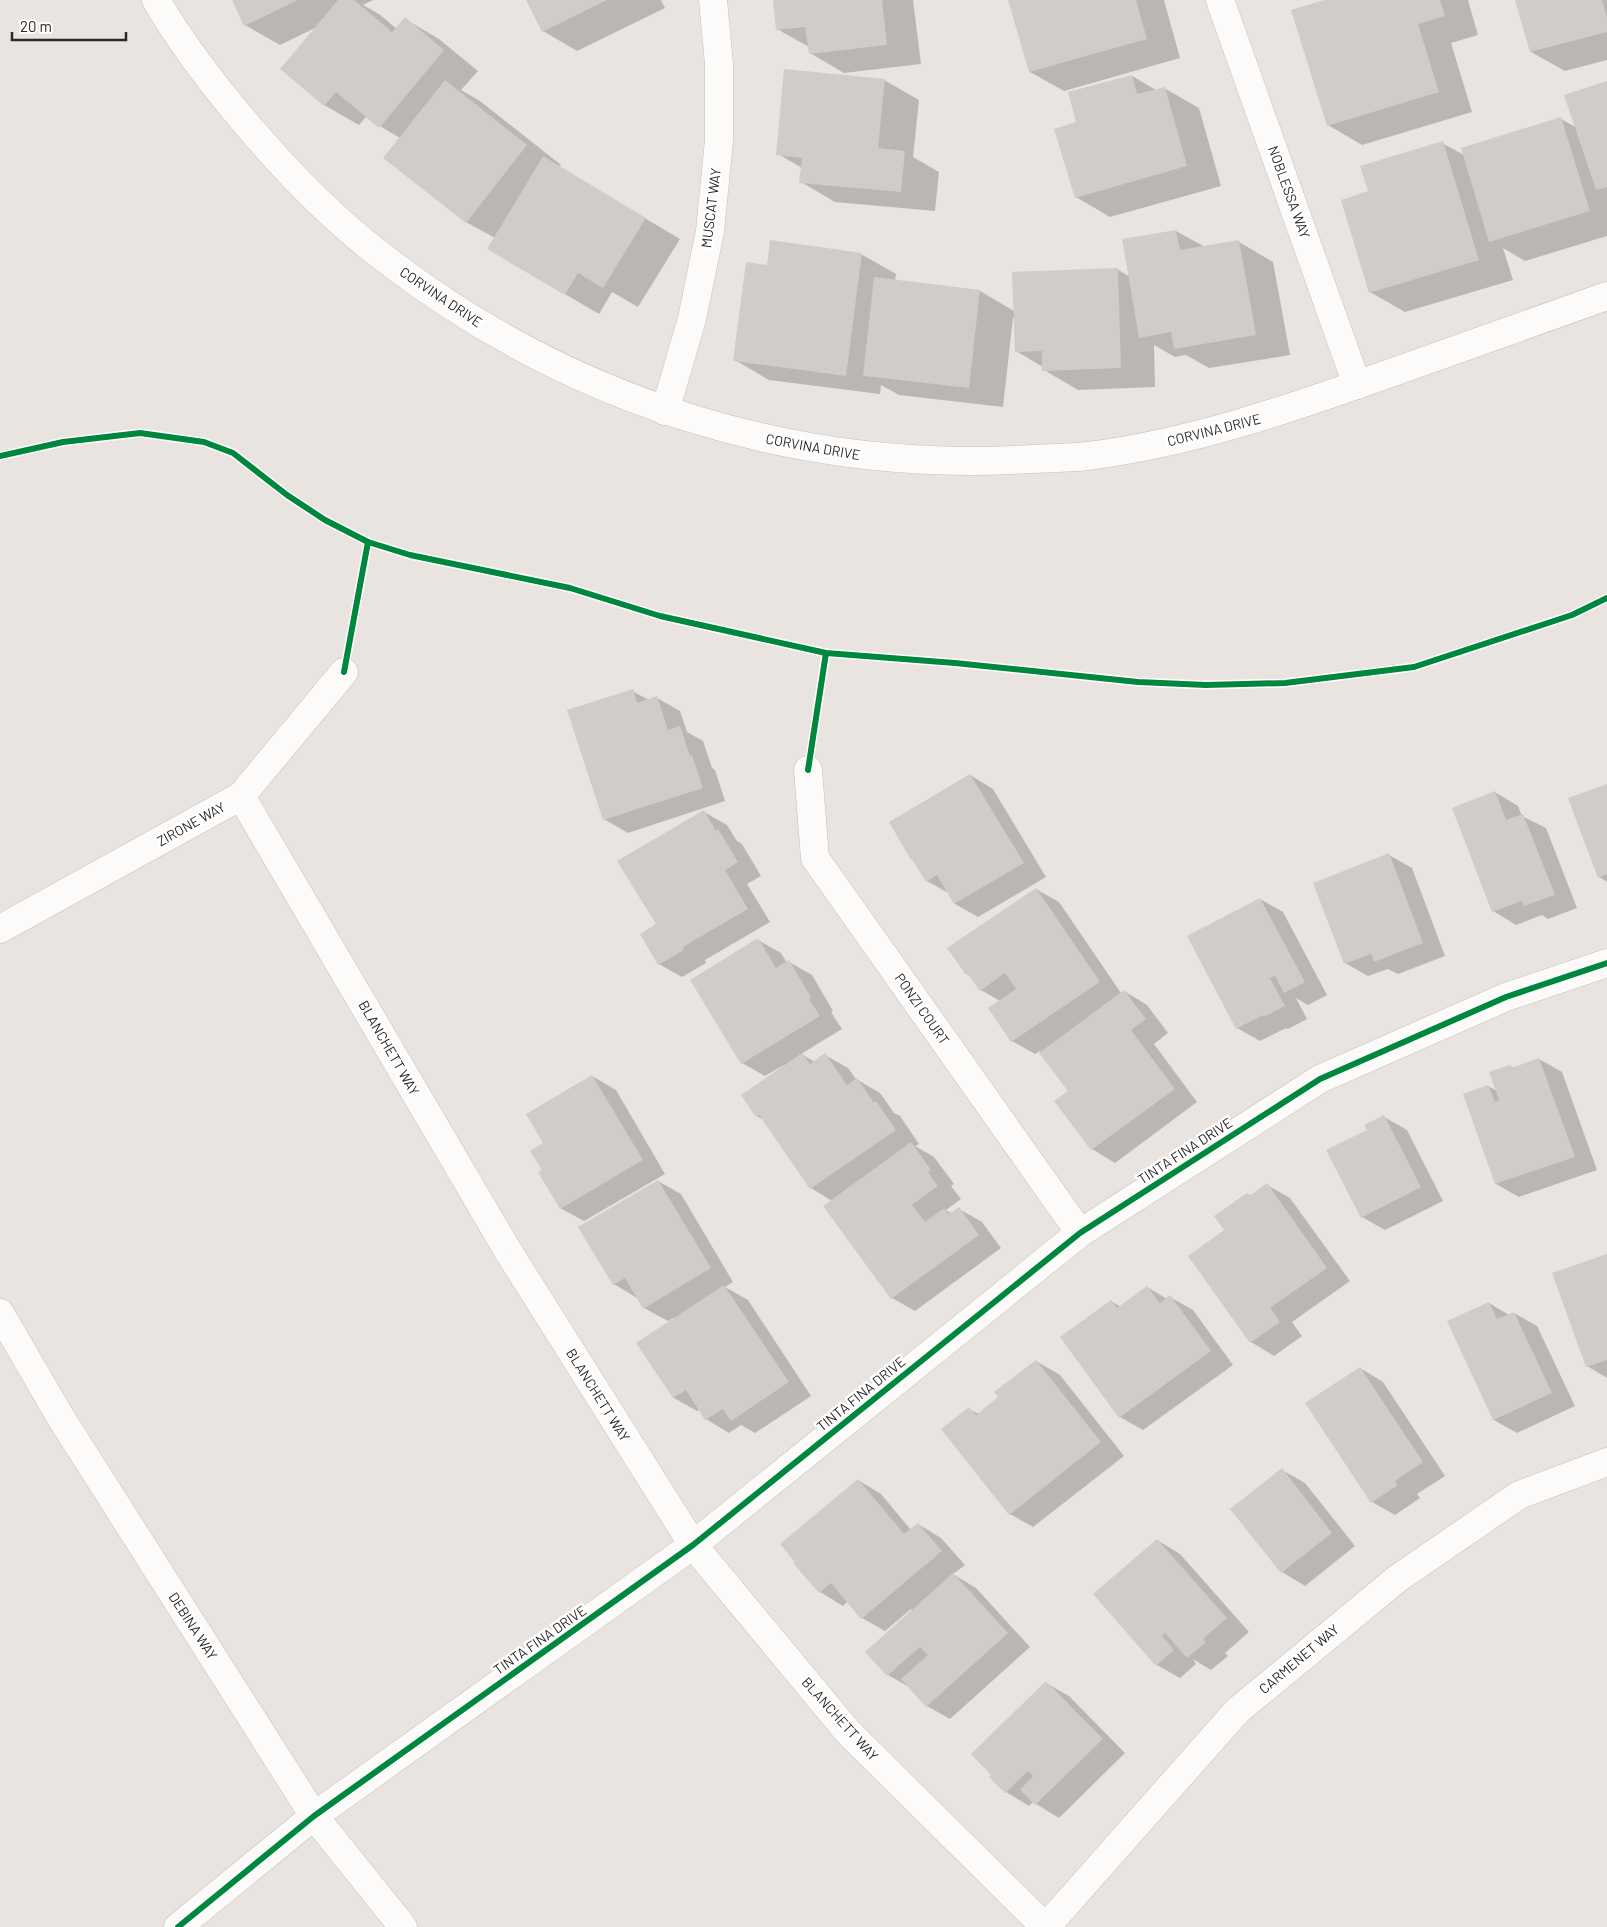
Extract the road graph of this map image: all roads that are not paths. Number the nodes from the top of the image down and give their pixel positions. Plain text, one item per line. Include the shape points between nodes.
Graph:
1 (156, 0) edge
2 (713, 0) edge
3 (1220, 0) edge
4 (1607, 296) edge
5 (1357, 385) junction
6 (665, 411) junction
7 (344, 672) dead end
8 (808, 770) dead end
9 (242, 796) junction
10 (0, 929) edge
11 (1607, 963) edge
12 (1080, 1233) junction
13 (0, 1313) edge
14 (1607, 1462) edge
15 (693, 1546) junction
16 (314, 1816) junction
17 (178, 1927) edge
18 (404, 1927) edge
19 (1046, 1927) edge

1 - 6 street, CORVINA DRIVE via 210,81 279,162 384,258 472,320 523,348 566,371
2 - 6 street, MUSCAT WAY via 719,64 719,140 710,231 692,319
3 - 5 street, NOBLESSA WAY
4 - 5 street, CORVINA DRIVE
5 - 6 street, CORVINA DRIVE via 1193,438 1088,456 980,462 874,457 803,447 734,432
7 - 9 street, ZIRONE WAY
8 - 12 street, PONZI COURT via 815,858
9 - 10 street, ZIRONE WAY
9 - 15 street, BLANCHETT WAY via 508,1251
11 - 12 street, TINTA FINA DRIVE via 1506,997 1320,1079
12 - 15 street, TINTA FINA DRIVE
13 - 16 street, DEBINA WAY via 61,1418
14 - 19 street, CARMENET WAY via 1519,1495 1397,1579 1237,1711
15 - 16 street, TINTA FINA DRIVE
15 - 19 street, BLANCHETT WAY via 848,1732
16 - 17 street, TINTA FINA DRIVE
16 - 18 street, DEBINA WAY

